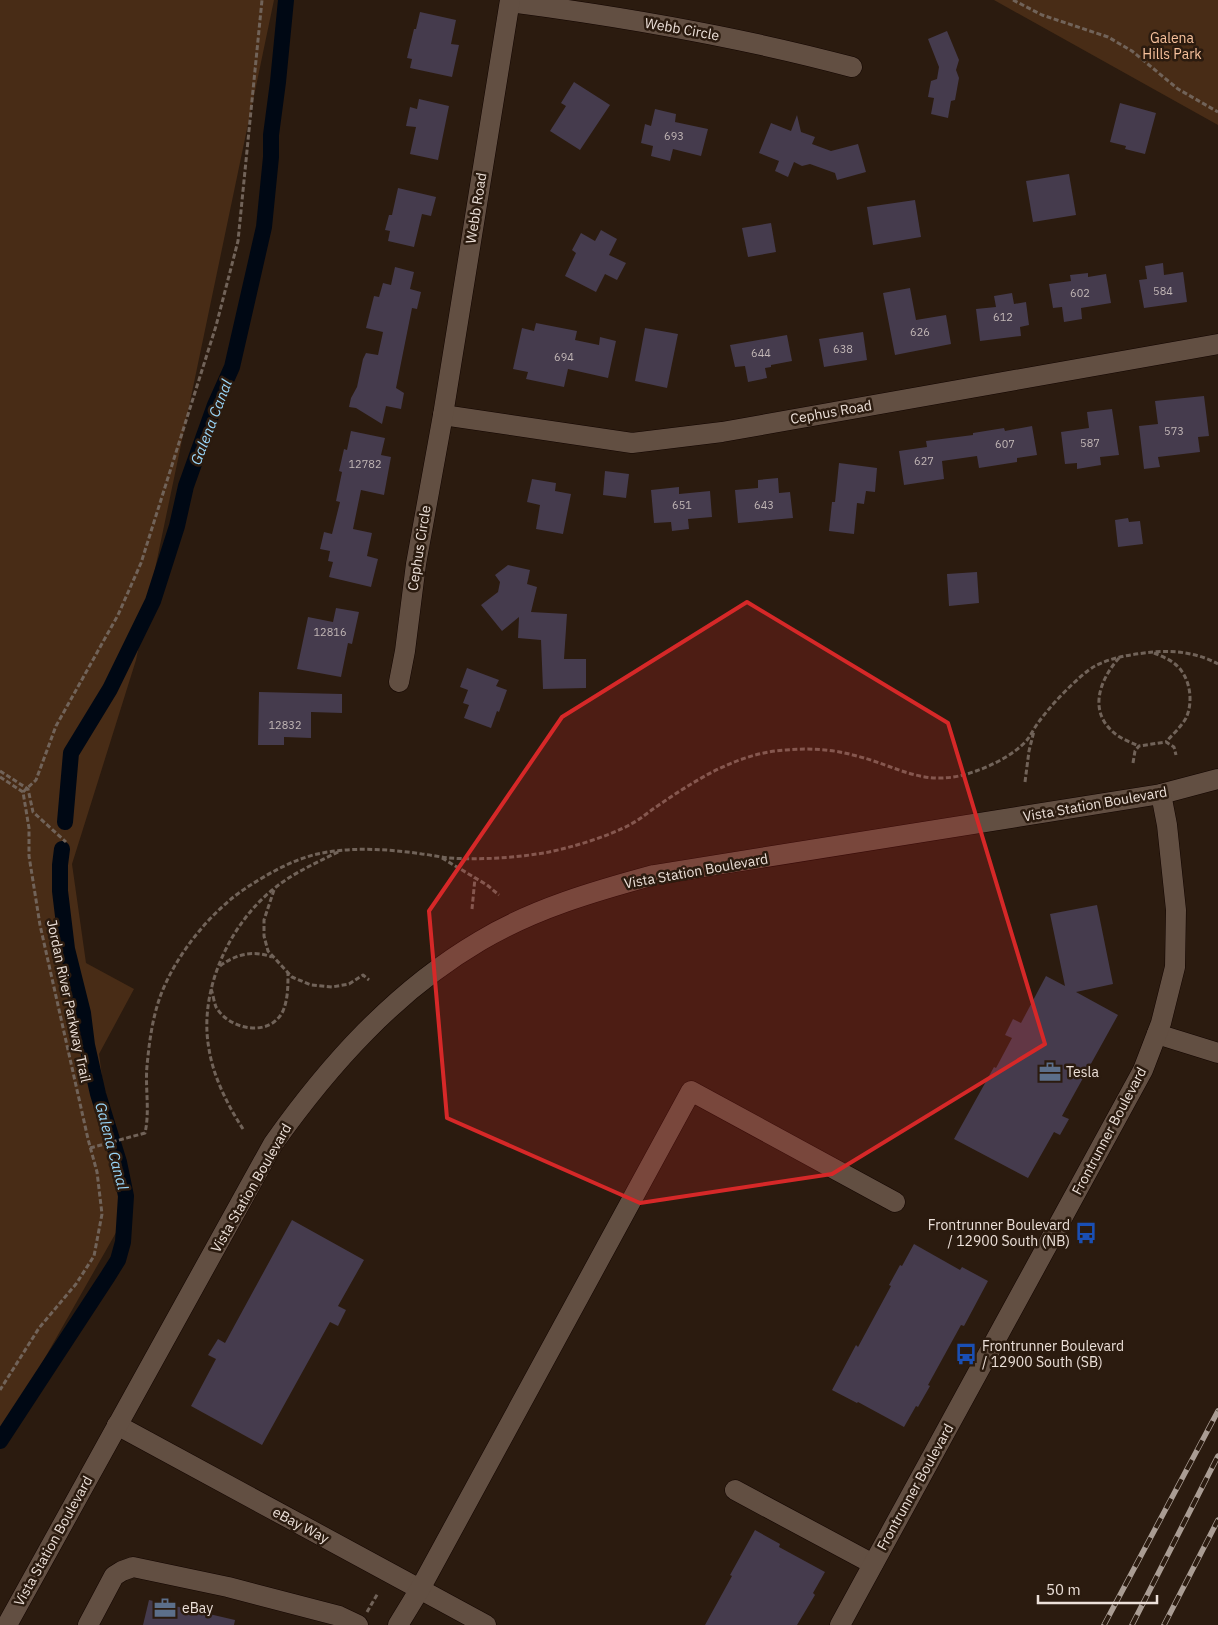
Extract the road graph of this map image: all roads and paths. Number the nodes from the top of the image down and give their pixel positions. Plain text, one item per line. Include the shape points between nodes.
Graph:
1 (262, 0) edge
2 (1013, 0) edge
3 (510, 1) edge
4 (852, 67) dead end
5 (1218, 112) edge
6 (1218, 344) edge
7 (443, 415) junction
8 (1152, 652) junction
9 (1119, 658) junction
10 (1218, 664) edge
11 (399, 682) dead end
12 (1035, 728) junction
13 (1166, 742) junction
14 (1139, 746) junction
15 (1176, 755) dead end
16 (1133, 763) dead end
17 (0, 772) edge
18 (0, 777) edge
19 (1218, 780) edge
20 (1025, 782) dead end
21 (28, 789) junction
22 (23, 792) junction
23 (1162, 794) junction
24 (66, 842) dead end
25 (342, 850) junction
26 (440, 857) junction
27 (475, 878) junction
28 (276, 887) junction
29 (499, 895) dead end
30 (472, 909) dead end
31 (274, 958) junction
32 (219, 966) junction
33 (288, 972) junction
34 (369, 980) dead end
35 (210, 987) junction
36 (1157, 1034) junction
37 (1218, 1053) edge
38 (243, 1129) dead end
39 (90, 1148) junction
40 (895, 1202) dead end
41 (0, 1390) edge
42 (117, 1425) junction
43 (735, 1490) dead end
44 (873, 1564) junction
45 (420, 1589) junction
46 (378, 1593) dead end
47 (361, 1621) edge
48 (7, 1625) edge
49 (88, 1625) edge
50 (398, 1625) edge
51 (486, 1625) edge
52 (840, 1625) edge

1 - 21 path via 238,241 216,326 141,563 118,615 56,726 36,780
2 - 5 path via 1042,15 1108,37 1132,51 1178,89
3 - 4 street, Webb Circle via 722,36
3 - 7 street, Webb Road
6 - 7 street, Cephus Road via 722,432 632,443
7 - 11 street, Cephus Circle
8 - 9 path
8 - 10 path via 1182,652 1208,658
8 - 13 path via 1177,665 1190,693 1185,719
9 - 12 path via 1097,665 1082,675
9 - 14 path via 1102,685 1098,704 1111,731
12 - 20 path
12 - 26 path via 1026,742 1005,757 954,777 912,776 856,756 825,749 783,750 747,757 717,769 631,825 593,840 522,857
13 - 14 path
13 - 15 path via 1174,747
14 - 16 path
17 - 21 path
18 - 22 path
19 - 23 street, Vista Station Boulevard
21 - 22 path
21 - 24 path via 33,812
22 - 39 path, Jordan River Parkway Trail via 40,924
23 - 36 street, Frontrunner Boulevard via 1176,910 1175,967
23 - 42 street, Vista Station Boulevard via 654,875 560,905 481,940 401,998 365,1032 300,1105 273,1144
25 - 26 path via 386,850
25 - 28 path
25 - 39 path via 319,853 281,867 224,905 200,930 181,957 159,1000 146,1071 145,1133
26 - 27 path
27 - 29 path
27 - 30 path
28 - 31 path via 264,920 264,936 268,951
28 - 32 path via 253,908 236,932
31 - 32 path via 247,953 230,958
31 - 33 path
32 - 35 path
33 - 34 path via 311,985 332,988 349,984 363,975
33 - 35 path via 288,990 282,1011 274,1022 254,1028 228,1021 216,1008
35 - 38 path via 208,1049 221,1089
36 - 37 street
36 - 44 street, Frontrunner Boulevard via 1143,1070
39 - 41 path, Jordan River Parkway Trail via 97,1172 102,1214 94,1256 76,1284 39,1328
40 - 45 street via 691,1091
42 - 45 street, eBay Way
42 - 48 street, Vista Station Boulevard
43 - 44 street
44 - 52 street, Frontrunner Boulevard
45 - 50 street
45 - 51 street, eBay Way
46 - 47 path
47 - 49 street via 133,1567 114,1576

